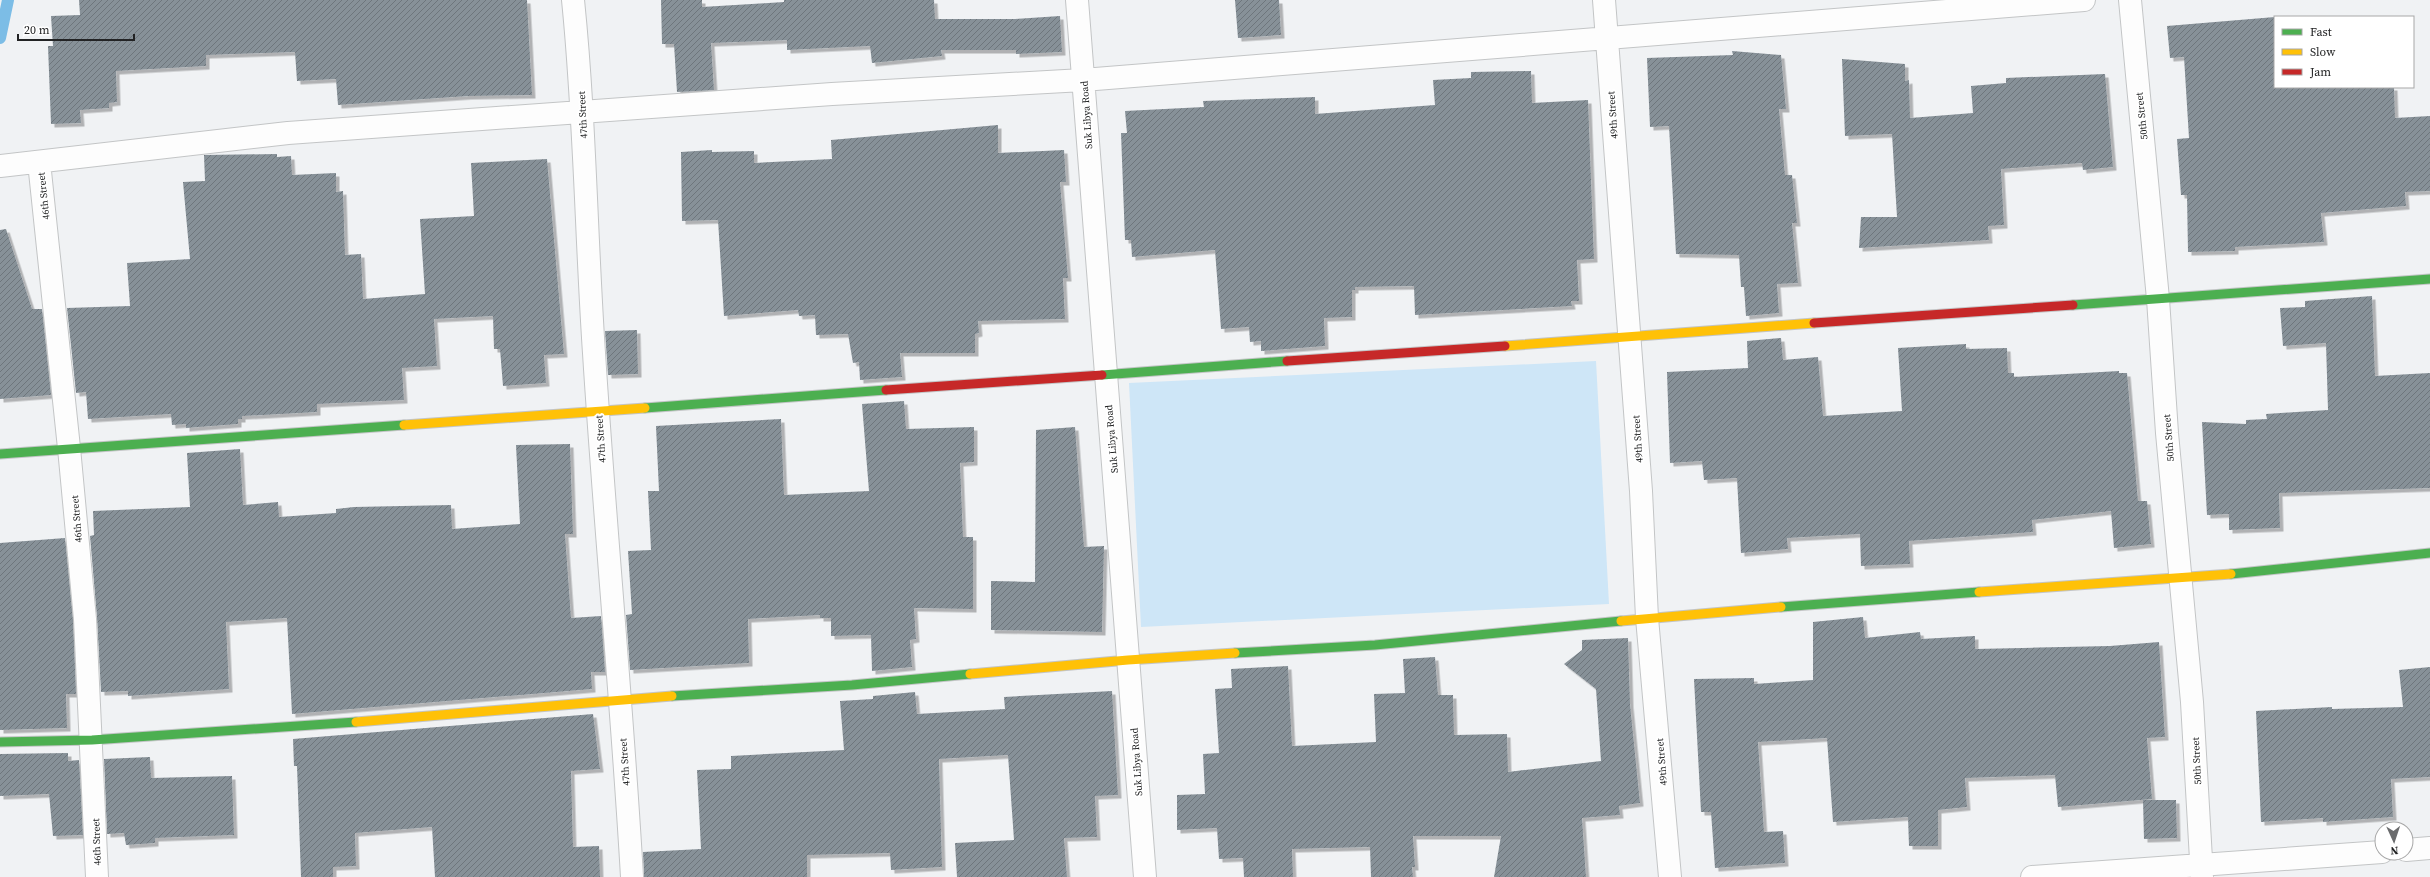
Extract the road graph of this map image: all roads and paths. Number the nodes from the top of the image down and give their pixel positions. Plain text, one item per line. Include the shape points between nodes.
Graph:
1 (573, 0) edge
2 (1077, 0) edge
3 (1604, 0) edge
4 (2084, 0) edge
5 (2130, 0) edge
6 (1607, 40) junction
7 (1083, 80) junction
8 (583, 113) junction
9 (39, 162) junction
10 (0, 166) edge
11 (2430, 279) edge
12 (2158, 299) junction
13 (1629, 336) junction
14 (1106, 374) junction
15 (598, 410) junction
16 (69, 448) junction
17 (0, 454) edge
18 (2430, 552) edge
19 (2182, 579) junction
20 (1647, 618) junction
21 (1128, 660) junction
22 (619, 699) junction
23 (92, 740) junction
24 (0, 742) edge
25 (2430, 848) edge
26 (2414, 849) edge
27 (2374, 853) edge
28 (2202, 872) edge
29 (97, 877) edge
30 (632, 877) edge
31 (1145, 877) edge
32 (1670, 877) edge
33 (2032, 877) edge

1 - 8 street, 47th Street
2 - 7 street, Suk Libya Road
3 - 6 street, 49th Street
4 - 6 street
5 - 12 street, 50th Street
6 - 7 street
6 - 13 street, 49th Street
7 - 8 street via 832,94
7 - 14 street, Suk Libya Road
8 - 9 street via 288,133
8 - 15 street, 47th Street via 588,256
9 - 10 street
9 - 16 street, 46th Street
11 - 12 street
12 - 13 street
12 - 19 street, 50th Street via 2167,433
13 - 14 street
13 - 20 street, 49th Street via 1641,491
14 - 15 street
14 - 21 street, Suk Libya Road
15 - 16 street
15 - 22 street, 47th Street
16 - 17 street
16 - 23 street, 46th Street via 85,619
18 - 19 street
19 - 20 street via 1878,599
19 - 28 street, 50th Street
20 - 21 street via 1375,645
20 - 32 street, 49th Street
21 - 22 street via 852,685
21 - 31 street, Suk Libya Road
22 - 23 street via 342,723
22 - 30 street, 47th Street
23 - 24 street
23 - 29 street, 46th Street
25 - 26 street
27 - 28 street
28 - 33 street

